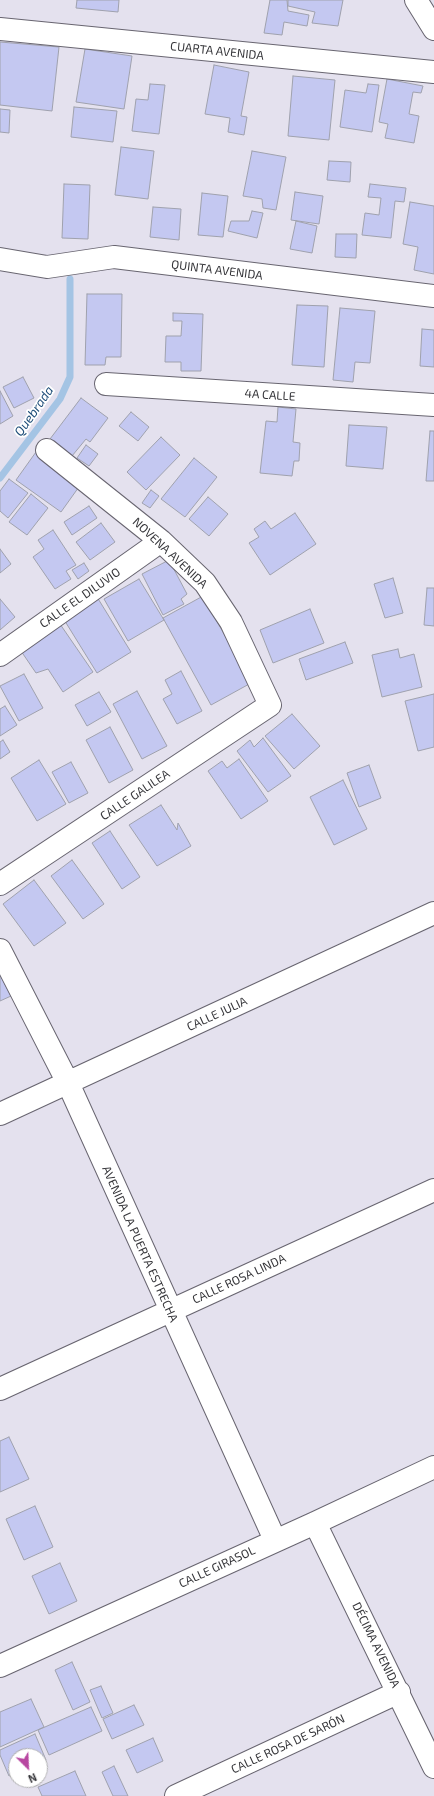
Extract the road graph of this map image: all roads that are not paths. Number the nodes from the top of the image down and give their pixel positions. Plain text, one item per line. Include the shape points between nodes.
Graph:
1 (416, 0) edge
2 (0, 29) edge
3 (434, 29) edge
4 (434, 72) edge
5 (0, 259) edge
6 (434, 296) edge
7 (106, 384) dead end
8 (434, 405) edge
9 (47, 450) dead end
10 (161, 541) junction
11 (0, 654) edge
12 (270, 705) joint
13 (0, 884) edge
14 (434, 913) edge
15 (0, 950) edge
16 (68, 1083) junction
17 (0, 1114) edge
18 (434, 1190) edge
19 (170, 1311) junction
20 (0, 1388) edge
21 (434, 1467) edge
22 (315, 1523) junction
23 (275, 1540) junction
24 (0, 1666) edge
25 (399, 1692) junction
26 (434, 1767) edge
27 (176, 1796) edge

1 - 3 street
2 - 4 street, CUARTA AVENIDA
5 - 6 street, QUINTA AVENIDA via 47,267 114,257
7 - 8 street, 4A CALLE
9 - 10 street, NOVENA AVENIDA
10 - 11 street, CALLE EL DILUVIO
10 - 12 street, NOVENA AVENIDA via 205,583 231,622
12 - 13 street, CALLE GALILEA
14 - 16 street, CALLE JULIA
15 - 16 street, AVENIDA LA PUERTA ESTRECHA
16 - 17 street, CALLE JULIA
16 - 19 street, AVENIDA LA PUERTA ESTRECHA
18 - 19 street, CALLE ROSA LINDA
19 - 20 street, CALLE ROSA LINDA
19 - 23 street, AVENIDA LA PUERTA ESTRECHA
21 - 22 street, CALLE GIRASOL
22 - 23 street, CALLE GIRASOL
22 - 25 street, DÉCIMA AVENIDA
23 - 24 street, CALLE GIRASOL
25 - 26 street, DÉCIMA AVENIDA
25 - 27 street, CALLE ROSA DE SARÓN

